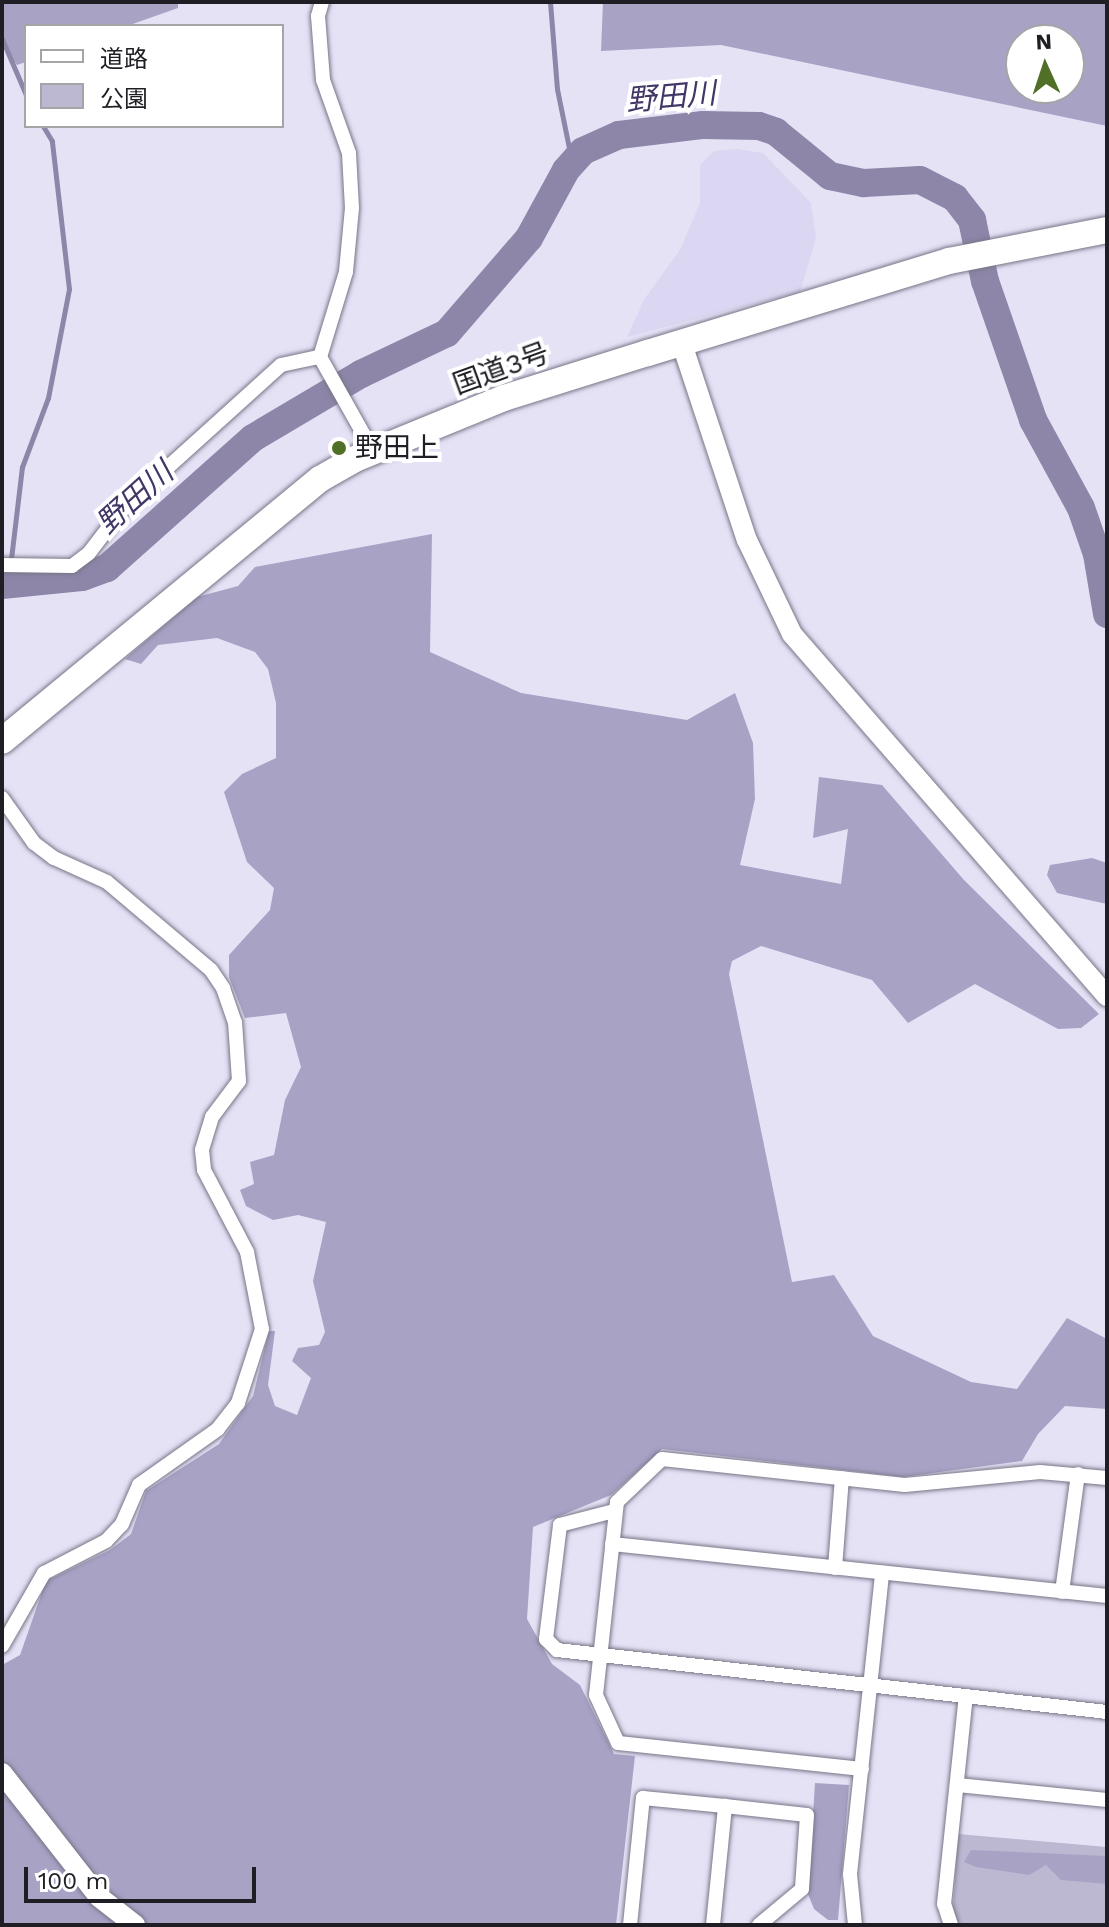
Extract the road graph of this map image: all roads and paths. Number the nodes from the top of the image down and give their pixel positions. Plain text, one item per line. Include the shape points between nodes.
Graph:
1 (322, 2) edge
2 (1107, 230) edge
3 (682, 344) junction
4 (322, 364) junction
5 (374, 453) junction
6 (3, 565) edge
7 (2, 741) edge
8 (2, 798) edge
9 (1107, 996) edge
10 (1078, 1474) junction
11 (842, 1478) junction
12 (1107, 1478) edge
13 (614, 1511) junction
14 (612, 1544) junction
15 (835, 1568) junction
16 (882, 1573) junction
17 (1062, 1592) junction
18 (1107, 1596) edge
19 (2, 1646) edge
20 (600, 1657) junction
21 (871, 1686) junction
22 (966, 1696) junction
23 (1107, 1712) edge
24 (862, 1769) junction
25 (2, 1773) edge
26 (957, 1785) junction
27 (1107, 1800) edge
28 (725, 1806) junction
29 (135, 1925) edge
30 (630, 1925) edge
31 (713, 1925) edge
32 (759, 1925) edge
33 (855, 1925) edge
34 (951, 1925) edge

1 - 4 street via 318,16 323,80 349,153 352,208 346,272
2 - 3 highway, 国道3号 via 949,261
3 - 5 highway, 国道3号 via 504,398
3 - 9 street via 747,540 792,634
4 - 5 street
4 - 6 street via 281,365 125,506 89,553 72,566
5 - 7 highway, 国道3号 via 320,479
8 - 19 street via 34,843 107,882 211,970 223,988 235,1022 239,1081 212,1117 202,1150 204,1170 247,1252 262,1320 253,1371 218,1429 139,1485 122,1524 106,1541 44,1573
10 - 11 street via 1040,1472 905,1485
10 - 12 street
10 - 17 street
11 - 13 street via 662,1459
11 - 15 street
13 - 14 street
13 - 20 street via 560,1525 546,1639 557,1650
14 - 15 street
14 - 20 street
15 - 16 street
16 - 17 street
16 - 21 street
17 - 18 street
20 - 21 street
20 - 24 street via 596,1695 618,1743
21 - 22 street
21 - 24 street
22 - 23 street
22 - 26 street
24 - 33 street via 850,1874
25 - 29 street via 99,1897
26 - 27 street
26 - 34 street via 944,1904
28 - 30 street via 643,1798
28 - 31 street
28 - 32 street via 807,1815 802,1889

